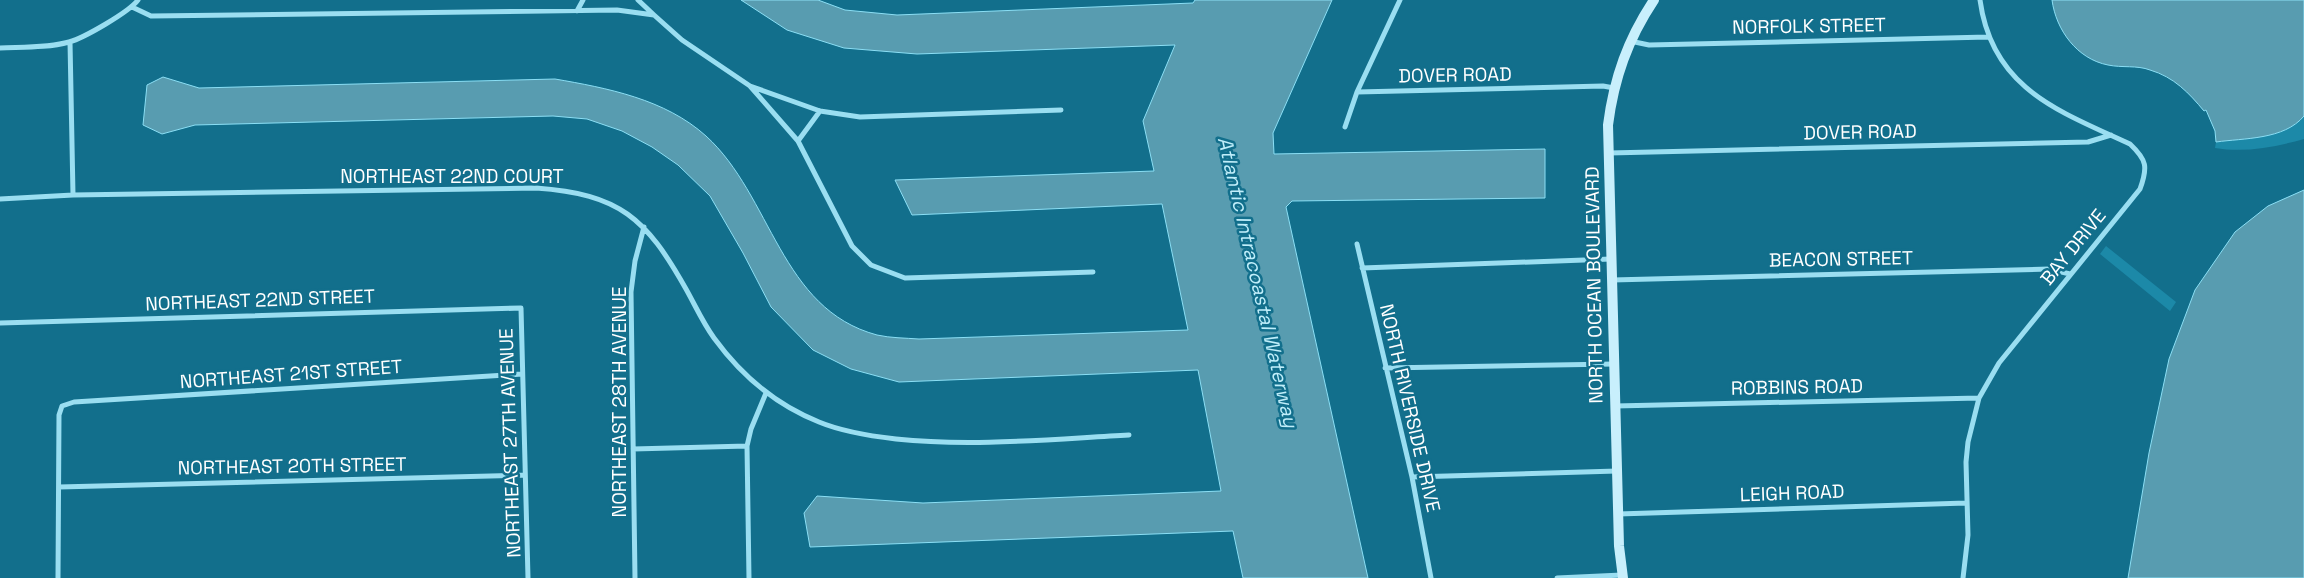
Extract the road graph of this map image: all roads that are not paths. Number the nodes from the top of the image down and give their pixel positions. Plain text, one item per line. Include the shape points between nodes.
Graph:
1 (138, 0) edge
2 (583, 0) edge
3 (638, 0) edge
4 (1400, 0) edge
5 (1654, 0) edge
6 (1980, 0) edge
7 (132, 7) junction
8 (577, 10) junction
9 (654, 15) junction
10 (1988, 37) junction
11 (1630, 41) junction
12 (70, 42) junction
13 (0, 48) edge
14 (750, 86) junction
15 (1614, 88) junction
16 (1357, 92) junction
17 (1062, 110) dead end
18 (820, 111) junction
19 (1345, 127) dead end
20 (2111, 135) junction
21 (798, 141) junction
22 (1608, 153) junction
23 (73, 195) junction
24 (0, 199) edge
25 (644, 227) junction
26 (1358, 244) dead end
27 (1611, 259) junction
28 (1362, 268) junction
29 (1093, 272) dead end
30 (2070, 274) junction
31 (1612, 280) junction
32 (521, 308) joint
33 (0, 323) edge
34 (1614, 364) junction
35 (1386, 368) junction
36 (522, 374) junction
37 (766, 393) junction
38 (1979, 398) junction
39 (1615, 406) junction
40 (1130, 435) dead end
41 (748, 446) junction
42 (633, 448) junction
43 (1617, 471) junction
44 (525, 475) junction
45 (1412, 477) junction
46 (59, 487) junction
47 (1966, 503) junction
48 (1618, 514) junction
49 (1622, 577) edge
50 (58, 578) edge
51 (528, 578) edge
52 (635, 578) edge
53 (749, 578) edge
54 (1432, 578) edge
55 (1557, 578) edge
56 (1962, 578) edge

1 - 7 street
2 - 8 street
3 - 9 street
4 - 16 street
5 - 11 main road, NORTH OCEAN BOULEVARD
6 - 10 street, BAY DRIVE
7 - 8 street via 151,16
7 - 12 street
8 - 9 street via 617,10
9 - 14 street via 682,40
10 - 11 street, NORFOLK STREET via 1649,45
10 - 20 street, BAY DRIVE via 2017,81 2040,100
11 - 15 main road, NORTH OCEAN BOULEVARD
12 - 13 street
12 - 23 street
14 - 18 street
14 - 21 street
15 - 16 street, DOVER ROAD
15 - 22 main road, NORTH OCEAN BOULEVARD via 1608,125
16 - 19 street
17 - 18 street via 860,117
18 - 21 street
20 - 22 street, DOVER ROAD via 2088,142
20 - 30 street, BAY DRIVE via 2130,144 2141,154 2146,170 2140,189
21 - 29 street via 852,246 871,265 886,273 905,278 933,279
22 - 27 main road, NORTH OCEAN BOULEVARD
23 - 24 street, NORTHEAST 22ND COURT
23 - 25 street, NORTHEAST 22ND COURT via 536,188 570,190 594,196 622,210
25 - 37 street, NORTHEAST 22ND COURT via 660,246 714,337 740,369
25 - 42 street, NORTHEAST 28TH AVENUE via 634,261 631,292
26 - 28 street, NORTH RIVERSIDE DRIVE
27 - 28 street
27 - 31 main road, NORTH OCEAN BOULEVARD
28 - 35 street, NORTH RIVERSIDE DRIVE
30 - 31 street, BEACON STREET via 2049,269
30 - 38 street, BAY DRIVE via 1999,363
31 - 34 main road, NORTH OCEAN BOULEVARD
32 - 33 street, NORTHEAST 22ND STREET
32 - 36 street, NORTHEAST 27TH AVENUE
34 - 35 street
34 - 39 main road, NORTH OCEAN BOULEVARD
35 - 45 street, NORTH RIVERSIDE DRIVE
36 - 44 street, NORTHEAST 27TH AVENUE
36 - 46 street, NORTHEAST 21ST STREET via 74,402 62,406 59,415
37 - 40 street, NORTHEAST 22ND COURT via 818,422 860,435 938,443
37 - 41 street via 751,429
38 - 39 street, ROBBINS ROAD
38 - 47 street, BAY DRIVE via 1968,442
39 - 43 main road, NORTH OCEAN BOULEVARD
41 - 42 street
41 - 53 street
42 - 52 street, NORTHEAST 28TH AVENUE
43 - 45 street
43 - 48 main road, NORTH OCEAN BOULEVARD
44 - 46 street, NORTHEAST 20TH STREET
44 - 51 street, NORTHEAST 27TH AVENUE
45 - 54 street, NORTH RIVERSIDE DRIVE
46 - 50 street
47 - 48 street, LEIGH ROAD
47 - 56 street, BAY DRIVE via 1968,535
48 - 49 main road, NORTH OCEAN BOULEVARD
49 - 55 street

